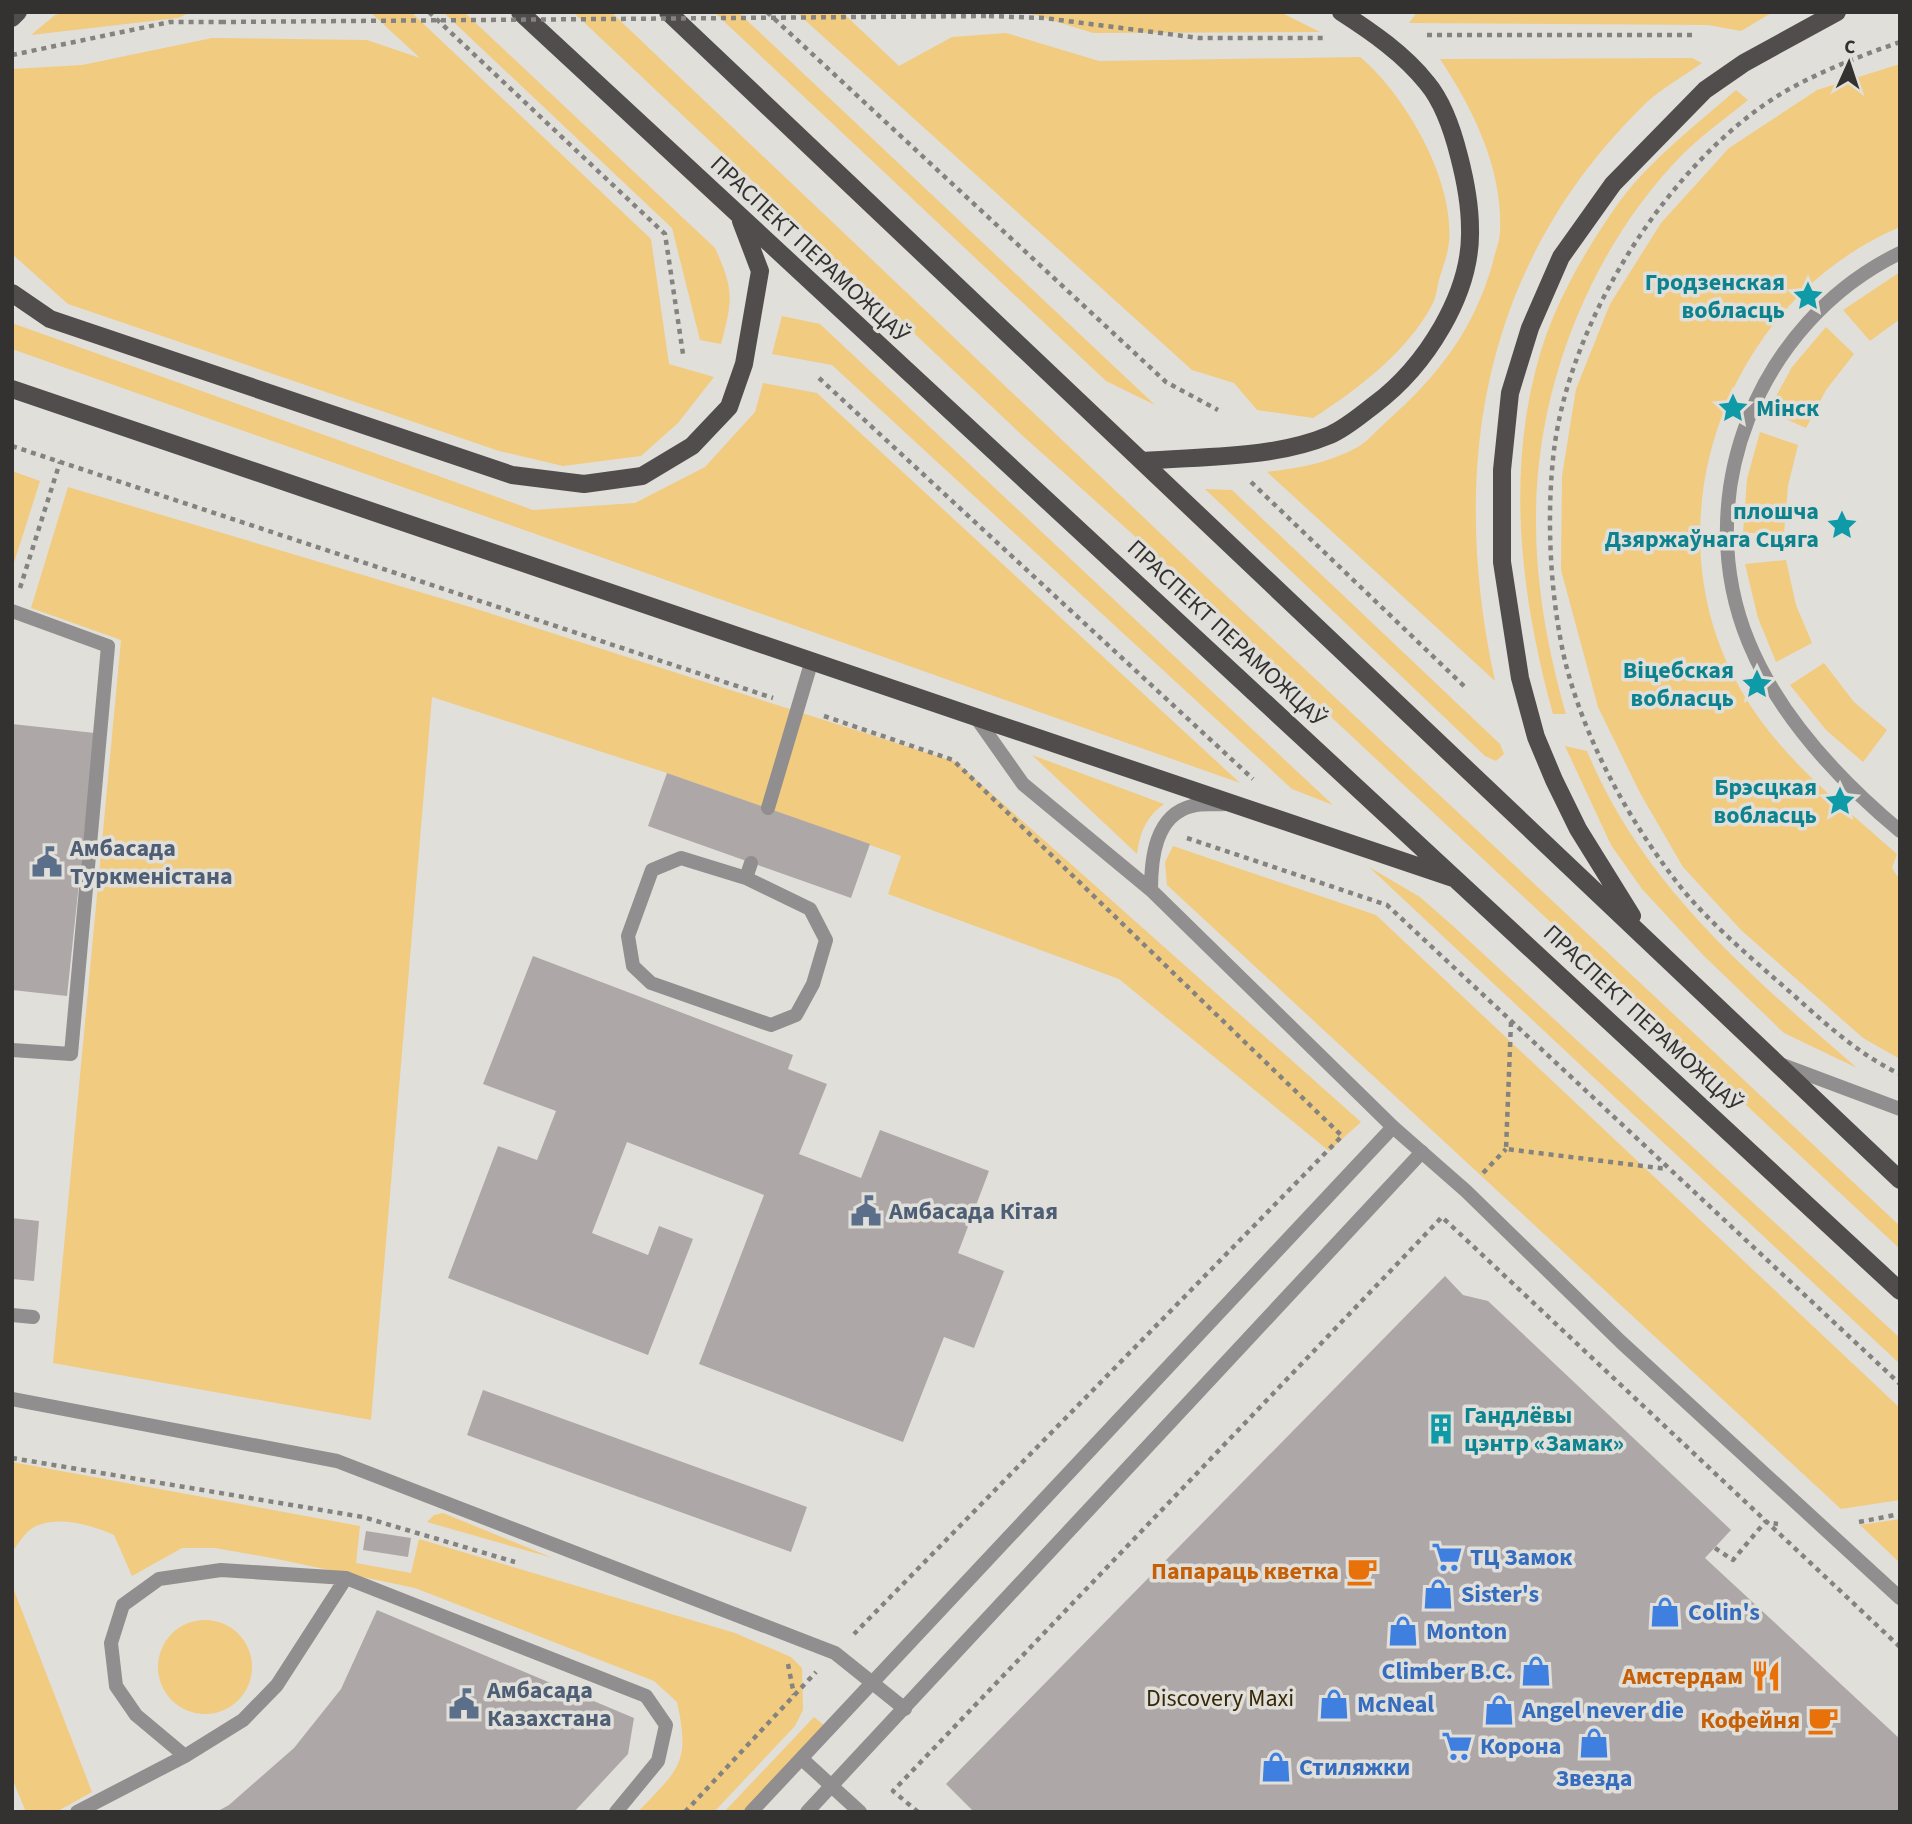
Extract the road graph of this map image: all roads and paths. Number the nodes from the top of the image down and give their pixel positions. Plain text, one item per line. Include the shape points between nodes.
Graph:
1 (18, 12) edge
2 (429, 12) edge
3 (520, 12) edge
4 (668, 12) edge
5 (767, 12) edge
6 (1341, 12) edge
7 (1837, 12) edge
8 (12, 18) edge
9 (1427, 35) dead end
10 (1695, 35) dead end
11 (1334, 38) dead end
12 (1900, 42) edge
13 (12, 55) edge
14 (740, 218) junction
15 (1900, 253) edge
16 (12, 293) edge
17 (682, 354) dead end
18 (819, 378) dead end
19 (12, 389) edge
20 (1218, 410) dead end
21 (12, 446) edge
22 (1142, 461) junction
23 (60, 462) junction
24 (1248, 479) dead end
25 (13, 612) edge
26 (812, 660) junction
27 (1465, 687) dead end
28 (799, 707) junction
29 (974, 715) junction
30 (1262, 787) dead end
31 (1226, 804) junction
32 (768, 808) dead end
33 (1900, 831) edge
34 (1182, 836) dead end
35 (751, 863) dead end
36 (746, 878) junction
37 (1459, 880) junction
38 (1151, 890) junction
39 (1645, 937) junction
40 (1511, 1022) junction
41 (12, 1050) edge
42 (1776, 1063) junction
43 (1900, 1074) edge
44 (1900, 1109) edge
45 (1393, 1127) junction
46 (1422, 1152) junction
47 (1669, 1169) junction
48 (1900, 1180) edge
49 (1900, 1291) edge
50 (12, 1315) edge
51 (33, 1317) dead end
52 (1900, 1384) edge
53 (12, 1399) edge
54 (12, 1458) edge
55 (1765, 1522) junction
56 (1714, 1548) dead end
57 (521, 1564) dead end
58 (346, 1578) junction
59 (1900, 1598) edge
60 (1900, 1647) edge
61 (835, 1653) junction
62 (778, 1659) dead end
63 (874, 1683) junction
64 (794, 1695) junction
65 (905, 1709) junction
66 (185, 1756) junction
67 (802, 1759) junction
68 (832, 1786) junction
69 (99, 1806) edge
70 (77, 1812) edge
71 (616, 1812) edge
72 (685, 1812) edge
73 (751, 1812) edge
74 (807, 1812) edge
75 (860, 1812) edge
76 (918, 1812) edge

1 - 8 main road
2 - 17 path via 664,234
3 - 14 main road, ПРАСПЕКТ ПЕРАМОЖЦАЎ
4 - 22 main road
5 - 20 path via 1166,382
6 - 22 main road via 1378,36 1428,84 1453,133 1466,183 1471,230 1451,309 1425,355 1400,385 1333,434 1285,450
7 - 39 main road via 1704,90 1613,184 1561,257 1530,327 1510,393 1502,470 1502,562 1520,678 1536,737 1578,829
9 - 10 path
11 - 13 path, bridge via 1199,38 1044,18 989,16 170,22
12 - 43 path via 1850,59 1783,93 1732,131 1655,213 1614,276 1576,361 1554,450 1550,577 1566,663 1593,740 1631,814 1681,887 1757,963 1866,1058
14 - 16 main road via 760,271 744,364 729,407 692,446 642,476 584,484 512,475 50,318
14 - 37 main road, ПРАСПЕКТ ПЕРАМОЖЦАЎ
15 - 33 street via 1832,297 1778,359 1760,389 1738,446 1728,493 1727,534 1739,614 1766,678 1834,771
18 - 30 path
19 - 26 main road
21 - 23 path
22 - 39 main road
23 - 25 path
23 - 28 path
24 - 27 path
25 - 41 street via 108,646 71,1054
26 - 28 street
26 - 29 main road
28 - 32 street
28 - 61 path via 953,760 1342,1136
29 - 31 main road
29 - 38 street via 1023,784
31 - 37 main road
31 - 38 street via 1191,806 1161,830 1151,860
34 - 40 path via 1387,905
35 - 36 street
36 - 36 street via 681,858 652,870 628,936 633,966 651,983 771,1025 796,1016 813,984 826,940 810,909
37 - 49 main road, ПРАСПЕКТ ПЕРАМОЖЦАЎ
38 - 45 street
39 - 42 main road
40 - 47 path
40 - 47 path via 1506,1149
42 - 44 street
42 - 48 main road
45 - 46 street
45 - 63 street
46 - 59 street
46 - 65 street
47 - 52 path
50 - 51 street
53 - 61 street via 337,1461
54 - 57 path via 363,1517
55 - 56 path via 1733,1560
55 - 60 path
55 - 76 path via 1442,1217 893,1791
58 - 66 street via 277,1685 243,1720
58 - 66 street via 221,1570 159,1579 123,1605 111,1643 116,1686 136,1714
58 - 71 street via 646,1696 666,1725 658,1762
61 - 63 street
61 - 64 path
62 - 64 path via 789,1665
63 - 65 street
63 - 67 street
64 - 72 path
65 - 68 street
66 - 69 street
67 - 68 street
67 - 73 street
68 - 74 street
68 - 75 street
69 - 70 street

